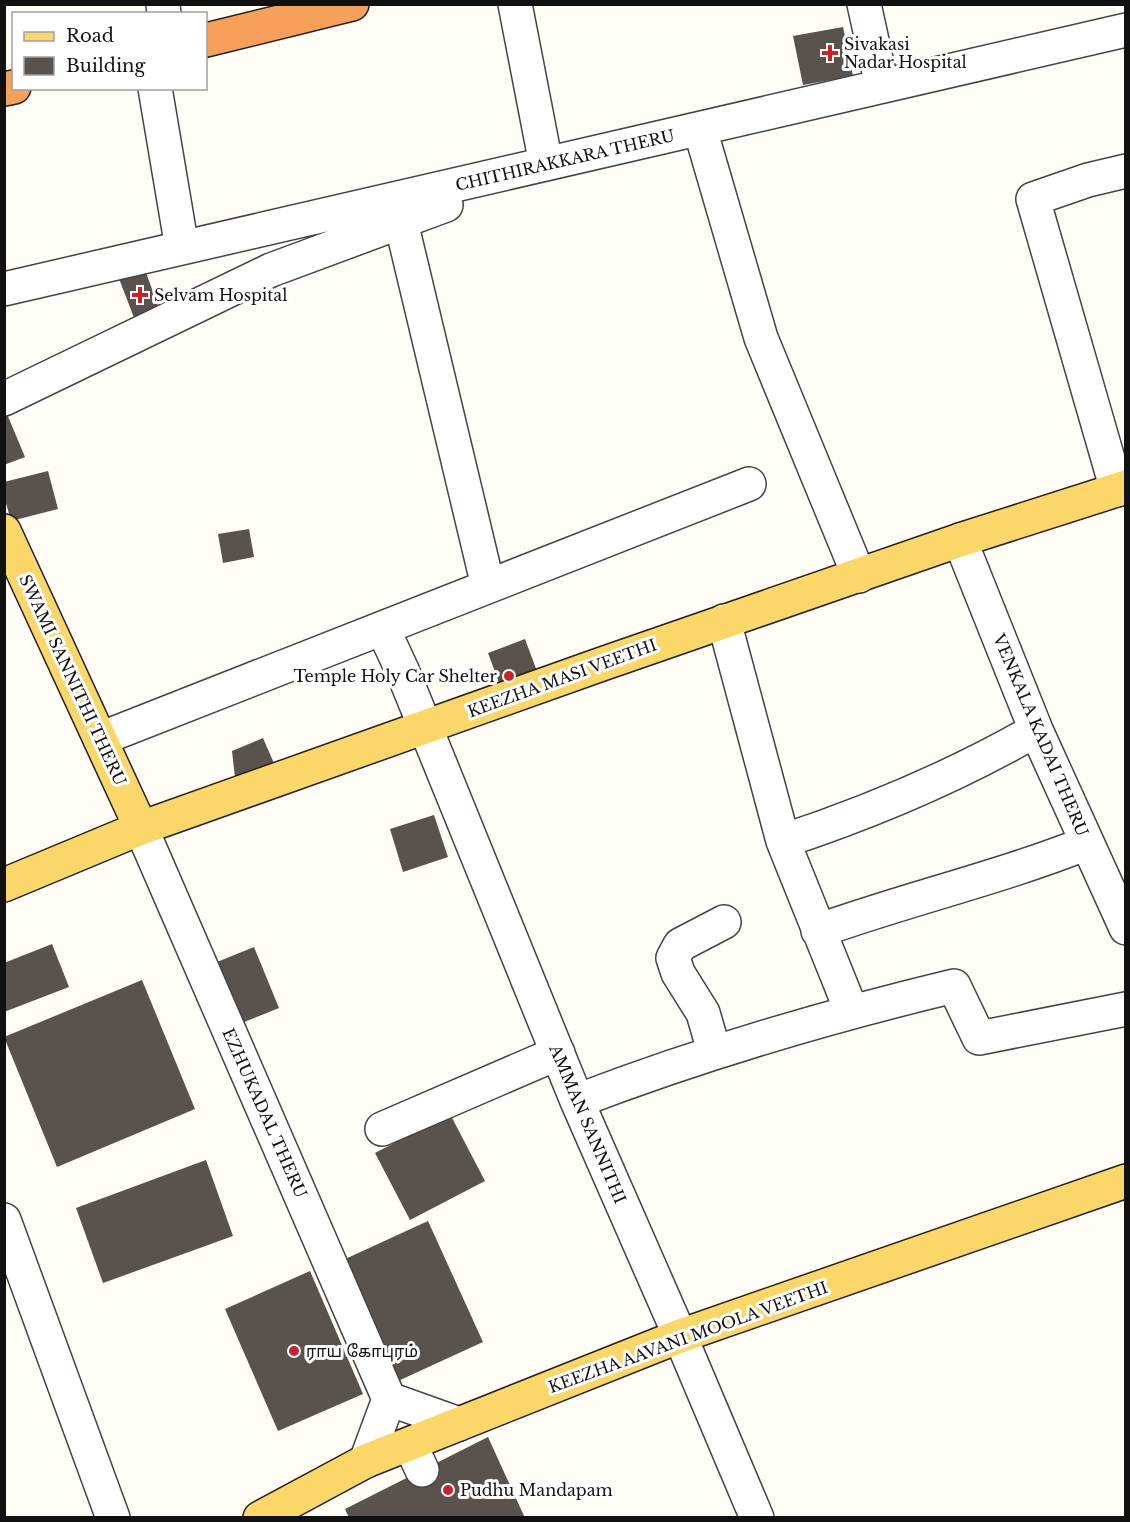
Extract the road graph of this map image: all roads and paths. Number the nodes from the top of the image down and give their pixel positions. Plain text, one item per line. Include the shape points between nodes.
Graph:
1 (352, 4) edge
2 (515, 4) edge
3 (864, 4) edge
4 (1125, 30) edge
5 (207, 40) edge
6 (882, 87) junction
7 (155, 90) edge
8 (700, 129) junction
9 (578, 157) junction
10 (546, 164) junction
11 (1125, 171) edge
12 (401, 222) junction
13 (238, 236) junction
14 (182, 248) junction
15 (246, 281) junction
16 (4, 289) edge
17 (4, 399) edge
18 (749, 484) dead end
19 (1121, 489) edge
20 (4, 531) edge
21 (960, 540) junction
22 (859, 576) junction
23 (488, 586) junction
24 (724, 621) junction
25 (383, 629) junction
26 (425, 727) junction
27 (1036, 730) junction
28 (100, 739) junction
29 (141, 828) junction
30 (783, 841) junction
31 (1087, 843) junction
32 (4, 885) edge
33 (1121, 908) edge
34 (724, 922) dead end
35 (818, 931) junction
36 (1125, 1009) edge
37 (852, 1010) junction
38 (714, 1051) junction
39 (558, 1053) junction
40 (577, 1101) junction
41 (382, 1129) dead end
42 (1125, 1181) edge
43 (4, 1221) edge
44 (681, 1336) junction
45 (389, 1399) junction
46 (459, 1424) junction
47 (366, 1461) junction
48 (113, 1518) edge
49 (260, 1518) edge
50 (757, 1518) edge

1 - 5 highway
2 - 10 street
3 - 6 street
4 - 6 street, CHITHIRAKKARA THERU
6 - 8 street, CHITHIRAKKARA THERU
7 - 14 street
8 - 9 street, CHITHIRAKKARA THERU
8 - 22 street via 761,338
9 - 10 street, CHITHIRAKKARA THERU
9 - 12 street
10 - 13 street, CHITHIRAKKARA THERU
11 - 19 street via 1033,199
12 - 15 street
12 - 23 street
13 - 14 street, CHITHIRAKKARA THERU
13 - 15 street via 249,256
14 - 16 street, CHITHIRAKKARA THERU
15 - 17 street
18 - 23 street
19 - 21 main road, KEEZHA MASI VEETHI
20 - 28 main road, SWAMI SANNITHI THERU
21 - 22 main road, KEEZHA MASI VEETHI
21 - 27 street, VENKALA KADAI THERU
22 - 24 main road, KEEZHA MASI VEETHI
23 - 25 street
24 - 26 main road, KEEZHA MASI VEETHI
24 - 30 street
25 - 26 street, AMMAN SANNITHI
25 - 28 street
26 - 29 main road, KEEZHA MASI VEETHI
26 - 39 street, AMMAN SANNITHI
27 - 30 street via 917,791
27 - 31 street, VENKALA KADAI THERU
28 - 29 main road, SWAMI SANNITHI THERU
29 - 32 main road, KEEZHA MASI VEETHI
29 - 45 street, EZHUKADAL THERU
30 - 35 street
31 - 33 street, VENKALA KADAI THERU
31 - 35 street
34 - 38 street via 680,945 673,958 703,1014
35 - 37 street
36 - 37 street via 979,1038 954,986
37 - 38 street
38 - 40 street
39 - 40 street, AMMAN SANNITHI
39 - 41 street
40 - 44 street, AMMAN SANNITHI
42 - 44 main road, KEEZHA AAVANI MOOLA VEETHI
43 - 48 street
44 - 46 main road, KEEZHA AAVANI MOOLA VEETHI
44 - 50 street, AMMAN SANNITHI
45 - 46 street
45 - 47 street
46 - 47 main road, KEEZHA AAVANI MOOLA VEETHI via 416,1457
47 - 49 main road, KEEZHA AAVANI MOOLA VEETHI

